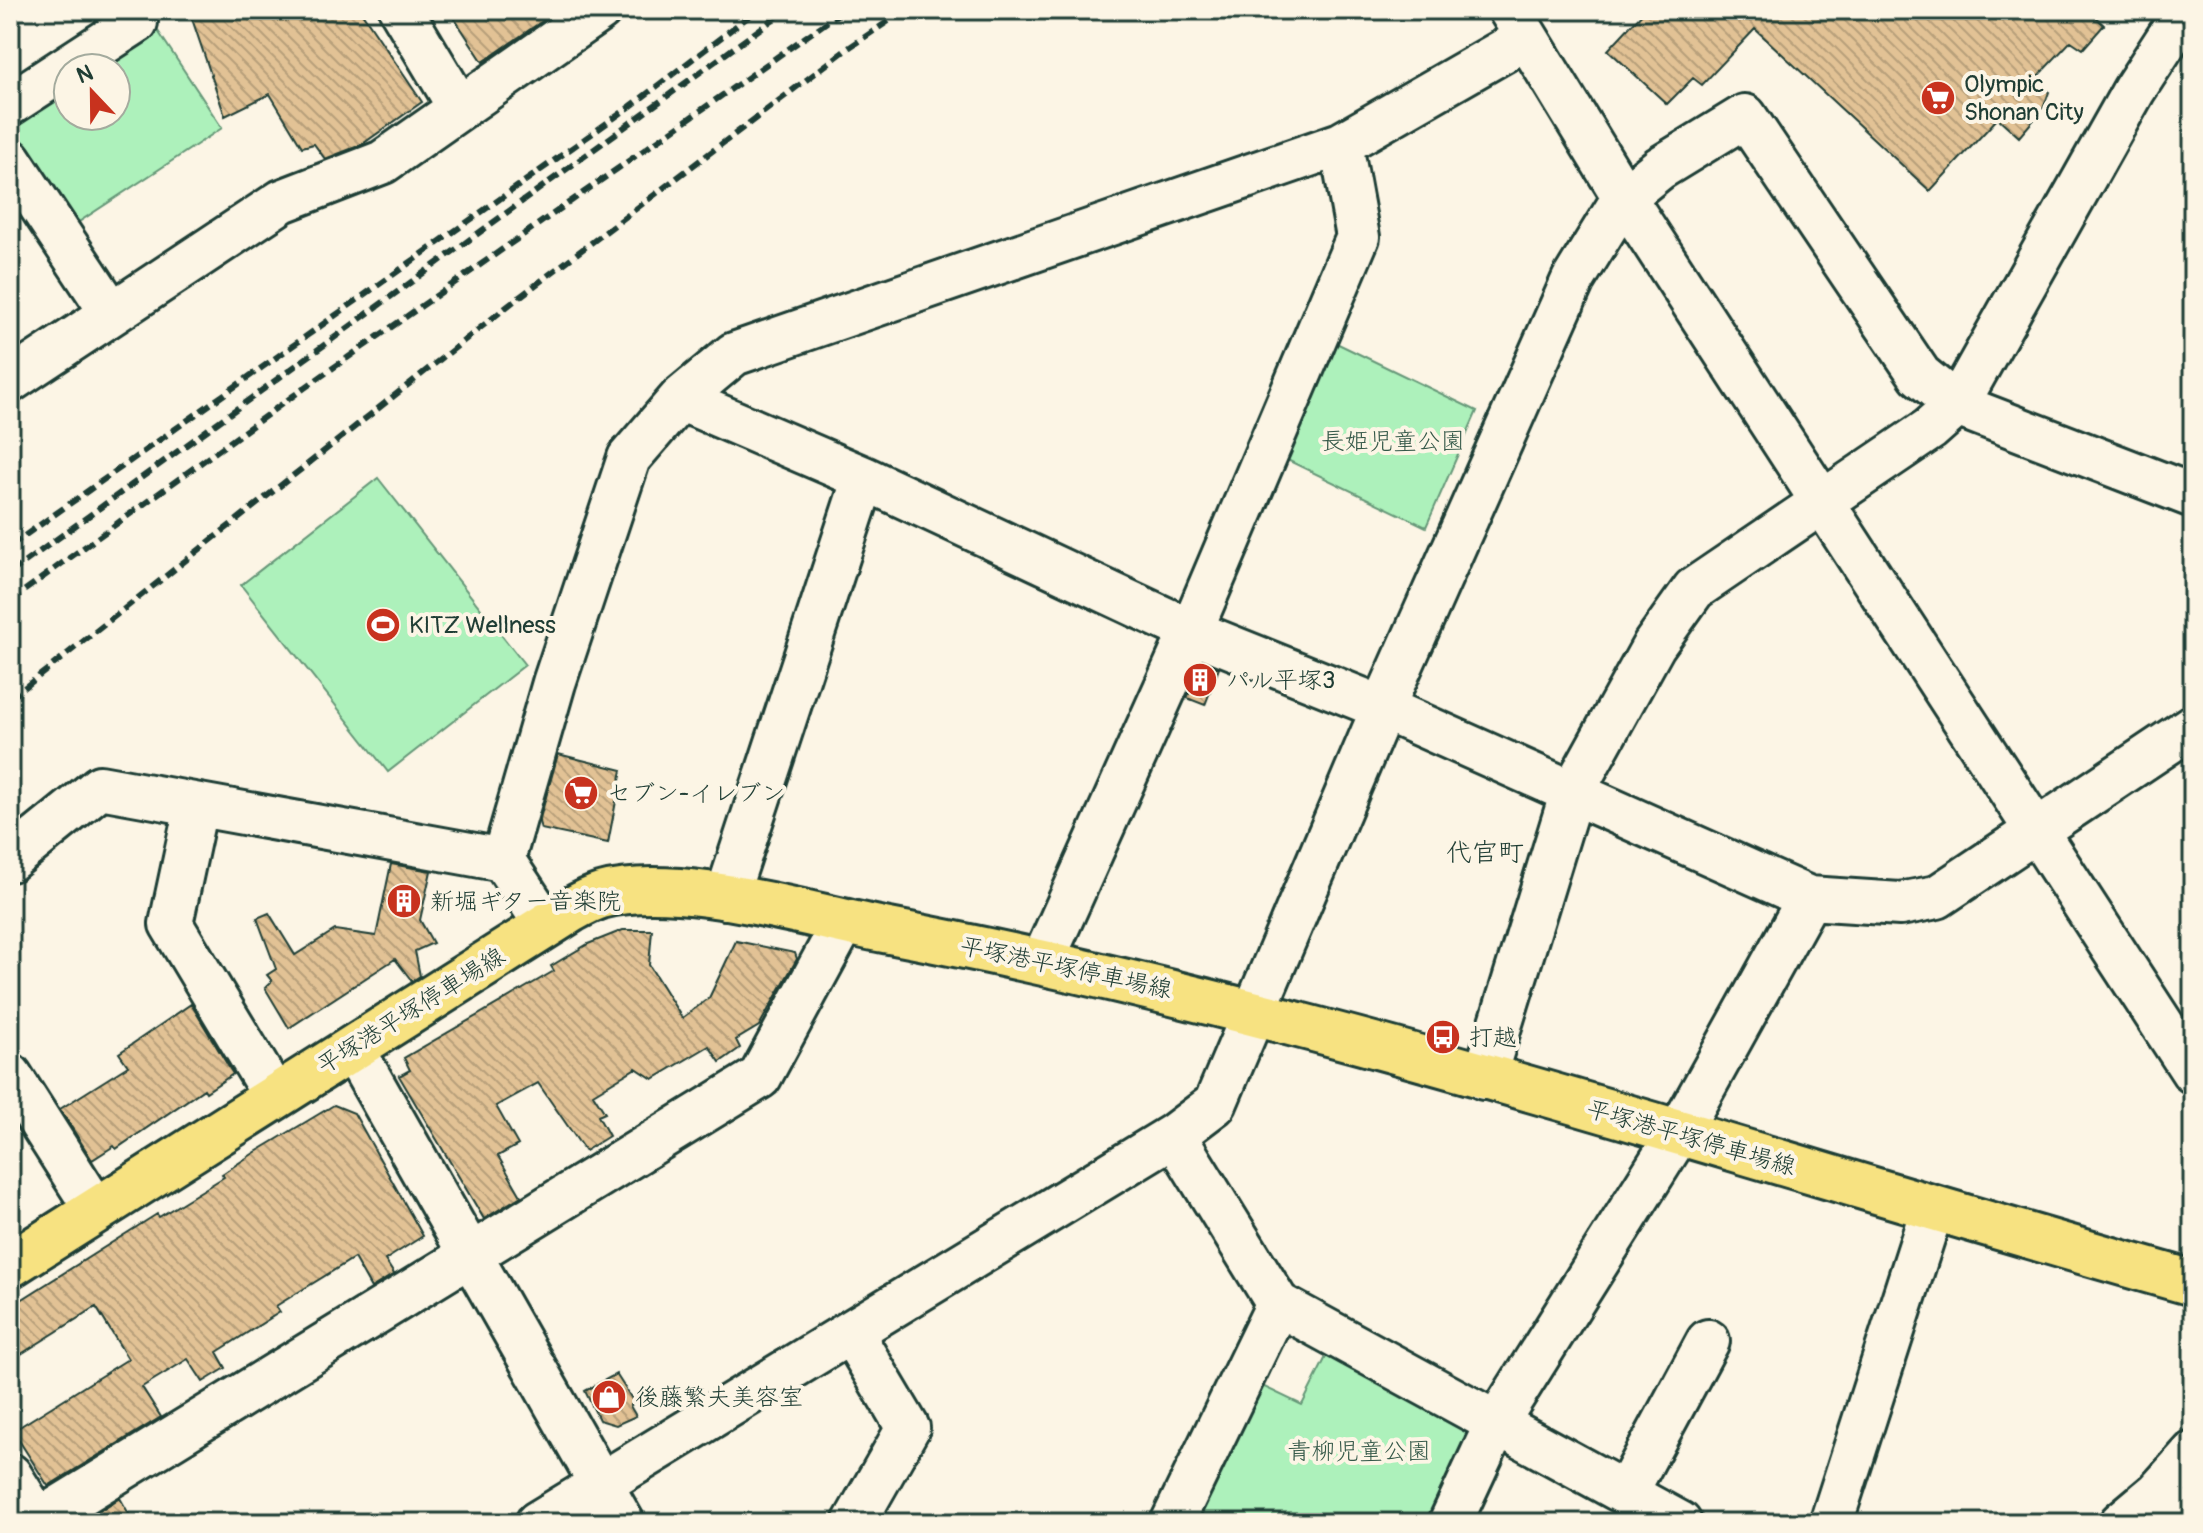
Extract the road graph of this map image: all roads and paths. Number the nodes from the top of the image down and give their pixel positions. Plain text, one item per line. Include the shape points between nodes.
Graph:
1 (133, 10) edge
2 (401, 10) edge
3 (600, 10) edge
4 (2186, 10) edge
5 (1518, 24) edge
6 (10, 104) edge
7 (459, 107) junction
8 (1341, 144) junction
9 (10, 160) edge
10 (1624, 197) junction
11 (111, 312) junction
12 (10, 381) edge
13 (680, 399) junction
14 (1957, 405) junction
15 (864, 478) junction
16 (2193, 496) edge
17 (1821, 500) junction
18 (1191, 631) junction
19 (1383, 708) junction
20 (2193, 726) edge
21 (1571, 795) junction
22 (196, 807) junction
23 (2036, 828) junction
24 (10, 860) edge
25 (503, 860) junction
26 (726, 898) junction
27 (1809, 898) junction
28 (844, 922) junction
29 (546, 925) junction
30 (1043, 960) junction
31 (1256, 1012) junction
32 (353, 1049) junction
33 (2193, 1072) edge
34 (10, 1075) edge
35 (1484, 1078) junction
36 (275, 1097) junction
37 (1678, 1134) junction
38 (1174, 1135) junction
39 (96, 1210) junction
40 (1932, 1210) junction
41 (471, 1257) junction
42 (10, 1265) edge
43 (2193, 1283) edge
44 (1278, 1304) junction
45 (851, 1332) junction
46 (1708, 1341) dead end
47 (1497, 1422) junction
48 (2193, 1453) edge
49 (10, 1475) edge
50 (601, 1485) junction
51 (2158, 1492) junction
52 (1626, 1493) junction
53 (39, 1522) edge
54 (537, 1523) edge
55 (623, 1523) edge
56 (854, 1523) edge
57 (1172, 1523) edge
58 (1450, 1523) edge
59 (1680, 1523) edge
60 (1831, 1523) edge
61 (2121, 1523) edge
62 (2187, 1523) edge

1 - 6 street via 136,22
2 - 7 street
3 - 7 street
4 - 14 street via 2134,90
5 - 8 street
5 - 10 street
7 - 11 street via 383,162 282,201
8 - 13 street via 734,354
8 - 18 street via 1358,237
9 - 11 street
10 - 14 street via 1660,168 1745,116 1920,375
10 - 17 street
10 - 19 street via 1573,280
11 - 12 street
13 - 15 street
13 - 25 street via 629,458 554,683
14 - 16 street
14 - 17 street via 1930,429
15 - 18 street
15 - 26 street
17 - 21 street via 1694,589 1654,645
17 - 23 street
18 - 19 street
18 - 30 street
19 - 21 street
19 - 31 street
20 - 23 street
21 - 27 street
21 - 35 street
22 - 24 street via 100,787
22 - 25 street
22 - 36 street via 171,924
23 - 27 street via 1937,897 1900,904
23 - 33 street
25 - 29 street
26 - 28 main road, 平塚港平塚停車場線
26 - 29 main road, 平塚港平塚停車場線 via 653,890 602,896
27 - 37 street
28 - 30 main road, 平塚港平塚停車場線
28 - 41 street via 760,1077
29 - 32 main road, 平塚港平塚停車場線
30 - 31 main road, 平塚港平塚停車場線
31 - 35 main road, 平塚港平塚停車場線
31 - 38 street via 1215,1104
32 - 36 main road, 平塚港平塚停車場線
32 - 41 street
34 - 39 street
35 - 37 main road, 平塚港平塚停車場線
36 - 39 main road, 平塚港平塚停車場線
37 - 40 main road, 平塚港平塚停車場線
37 - 47 street
38 - 44 street
38 - 45 street
39 - 42 main road, 平塚港平塚停車場線
40 - 43 main road, 平塚港平塚停車場線
40 - 60 street
41 - 50 street
41 - 53 street
44 - 47 street
44 - 57 street
45 - 50 street
45 - 56 street via 908,1428
46 - 52 street
47 - 52 street
47 - 58 street
48 - 51 street
49 - 53 street
50 - 54 street
50 - 55 street
51 - 61 street
51 - 62 street
52 - 59 street

